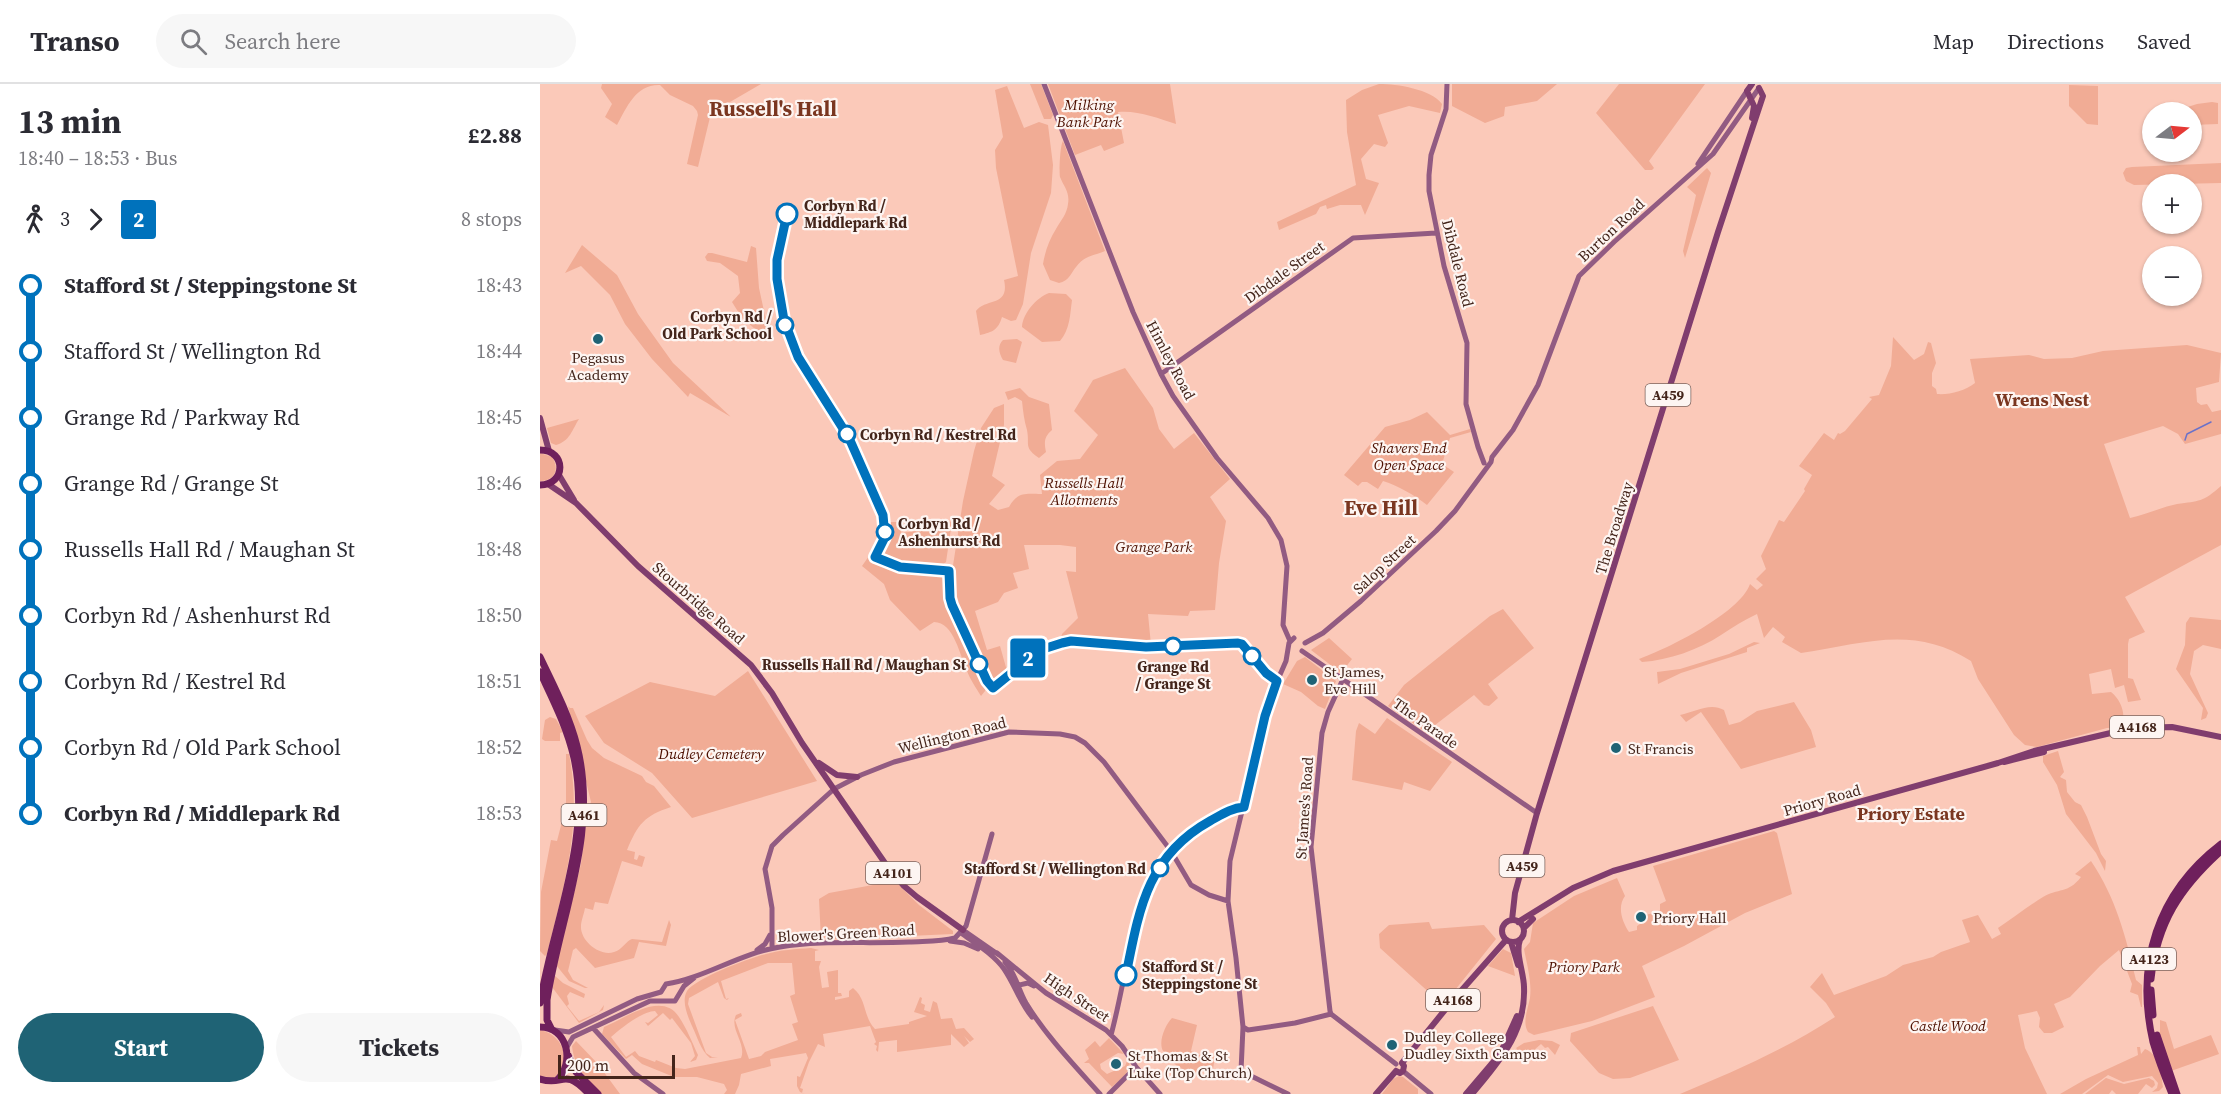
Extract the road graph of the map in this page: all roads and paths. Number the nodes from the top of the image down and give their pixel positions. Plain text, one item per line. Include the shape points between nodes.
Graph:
1 (1044, 84) edge
2 (1448, 84) edge
3 (1761, 86) edge
4 (1750, 88) edge
5 (1751, 100) junction
6 (1744, 110) junction
7 (1724, 124) junction
8 (1746, 145) junction
9 (1692, 173) junction
10 (1436, 233) junction
11 (1161, 374) junction
12 (540, 418) edge
13 (540, 450) edge
14 (549, 451) junction
15 (1488, 458) junction
16 (559, 474) junction
17 (543, 486) edge
18 (576, 503) junction
19 (1291, 641) junction
20 (1304, 641) junction
21 (1302, 651) junction
22 (1295, 653) junction
23 (540, 657) edge
24 (1286, 661) junction
25 (540, 672) edge
26 (1343, 679) junction
27 (2221, 737) edge
28 (816, 761) junction
29 (857, 777) junction
30 (834, 789) junction
31 (1244, 807) junction
32 (1537, 813) junction
33 (992, 834) dead end
34 (2221, 844) edge
35 (1171, 851) junction
36 (2221, 851) edge
37 (1654, 860) junction
38 (1228, 901) junction
39 (1515, 921) junction
40 (1524, 928) junction
41 (772, 929) junction
42 (962, 932) junction
43 (945, 940) junction
44 (1520, 940) junction
45 (1509, 941) junction
46 (772, 948) junction
47 (988, 953) junction
48 (997, 953) junction
49 (742, 957) junction
50 (695, 976) junction
51 (673, 984) junction
52 (1016, 986) junction
53 (661, 992) junction
54 (679, 993) junction
55 (1046, 993) junction
56 (664, 1000) junction
57 (540, 1003) edge
58 (1331, 1014) junction
59 (540, 1027) edge
60 (1243, 1027) junction
61 (553, 1029) junction
62 (594, 1029) junction
63 (571, 1035) junction
64 (1111, 1035) junction
65 (567, 1050) junction
66 (1136, 1067) junction
67 (1399, 1067) junction
68 (540, 1079) edge
69 (556, 1080) junction
70 (1471, 1093) edge
71 (589, 1094) edge
72 (598, 1094) edge
73 (663, 1094) edge
74 (1101, 1094) edge
75 (1109, 1094) edge
76 (1160, 1094) edge
77 (1288, 1094) edge
78 (1376, 1094) edge
79 (1431, 1094) edge
80 (2172, 1094) edge
81 (2177, 1094) edge

1 - 11 main road, Himley Road
2 - 10 main road, Dibdale Road via 1446,109 1431,155 1429,175
3 - 4 main road
3 - 5 main road, Burton Road
3 - 8 main road, The Broadway / A459 via 1763,96
4 - 5 main road, The Broadway / A459
4 - 7 main road, Burton Road
5 - 6 main road, Burton Road
5 - 8 main road, The Broadway / A459 via 1754,111
6 - 7 main road via 1729,126
6 - 9 main road, Burton Road via 1713,154
7 - 9 main road, Burton Road
8 - 32 main road, The Broadway / A459
9 - 15 main road, Burton Road via 1579,276 1538,385 1513,430
10 - 11 main road, Dibdale Street via 1353,238
10 - 15 main road, Dibdale Road via 1467,343 1466,404 1478,447
11 - 19 main road, Himley Road via 1217,458 1268,518 1281,540 1287,566 1283,625
12 - 14 main road
13 - 14 highway
14 - 16 highway via 558,459
15 - 20 main road, Salop Street via 1455,511 1436,531 1369,594 1316,637
16 - 17 highway
16 - 18 main road, Stourbridge Road
17 - 18 main road, Stourbridge Road
18 - 28 main road, Stourbridge Road / A4101 via 639,566 751,665
19 - 20 main road
19 - 22 main road, Himley Road via 1290,650
19 - 24 main road
20 - 21 main road
21 - 22 main road
21 - 26 main road, The Parade
22 - 24 main road
23 - 61 highway, A461 via 573,734 584,797 579,855 547,1000 547,1020
24 - 31 main road via 1272,693
25 - 57 highway, A461 via 569,738 578,802 570,872
26 - 32 main road, The Parade
26 - 58 main road, St James's Road via 1322,733 1311,846
27 - 37 main road, Priory Road / A4168 via 2172,727 2132,728 2029,752
28 - 29 main road via 837,775
28 - 30 main road, Stourbridge Road / A4101
29 - 30 main road, Wellington Road
29 - 35 main road, Wellington Road via 894,762 1009,732 1070,735 1096,753
30 - 41 main road, Wellington Road via 772,846 765,868
30 - 42 main road, A4101 via 904,886
31 - 35 main road via 1195,829
31 - 38 main road via 1230,861
32 - 39 main road, The Broadway / A459 via 1515,893
33 - 42 main road
34 - 80 highway, A4123 via 2176,890 2150,951 2146,990 2149,1021
35 - 38 main road, Wellington Road via 1191,885
35 - 64 main road via 1144,899
36 - 81 highway, A4123 via 2180,893 2155,951 2150,984 2153,1018
37 - 39 main road, Priory Road / A4168 via 1586,882
37 - 40 main road, Priory Road / A4168 via 1584,887 1543,911
38 - 60 main road
39 - 40 main road
39 - 45 main road via 1503,928
40 - 44 main road
41 - 46 main road, Wellington Road
41 - 49 main road via 761,948
42 - 43 main road, Blower's Green Road
42 - 47 main road
42 - 48 main road, High Street
43 - 46 main road, Blower's Green Road
43 - 47 main road
44 - 45 main road
44 - 70 main road via 1524,989 1520,1023 1504,1056
45 - 67 main road, A4168 via 1453,1000
45 - 70 main road via 1518,963 1521,987 1516,1022 1500,1054
46 - 49 main road, Blower's Green Road
47 - 52 main road
48 - 52 main road via 1009,966
48 - 55 main road, High Street
49 - 50 main road, Blower's Green Road
50 - 51 main road, Blower's Green Road
50 - 54 main road, Blower's Green Road
51 - 53 main road, Blower's Green Road via 664,986
51 - 54 main road
52 - 55 main road via 1028,983
52 - 74 main road via 1040,1024
53 - 56 main road
53 - 63 main road, Blower's Green Road via 637,999 581,1026
54 - 56 main road, Blower's Green Road via 675,1001
55 - 64 main road, High Street
56 - 62 main road, Blower's Green Road via 650,1001
58 - 60 main road via 1248,1030
58 - 67 main road
59 - 61 highway
60 - 77 main road via 1240,1071
61 - 63 main road, Blower's Green Road
61 - 65 highway, A461
62 - 63 main road, Blower's Green Road
62 - 73 main road via 634,1072
63 - 65 main road
64 - 66 main road, High Street
65 - 69 highway via 564,1070
65 - 72 highway, A461 via 576,1072
66 - 75 main road
66 - 76 main road, High Street
67 - 78 main road, A4168
67 - 79 main road
68 - 69 highway
69 - 71 highway via 573,1079

